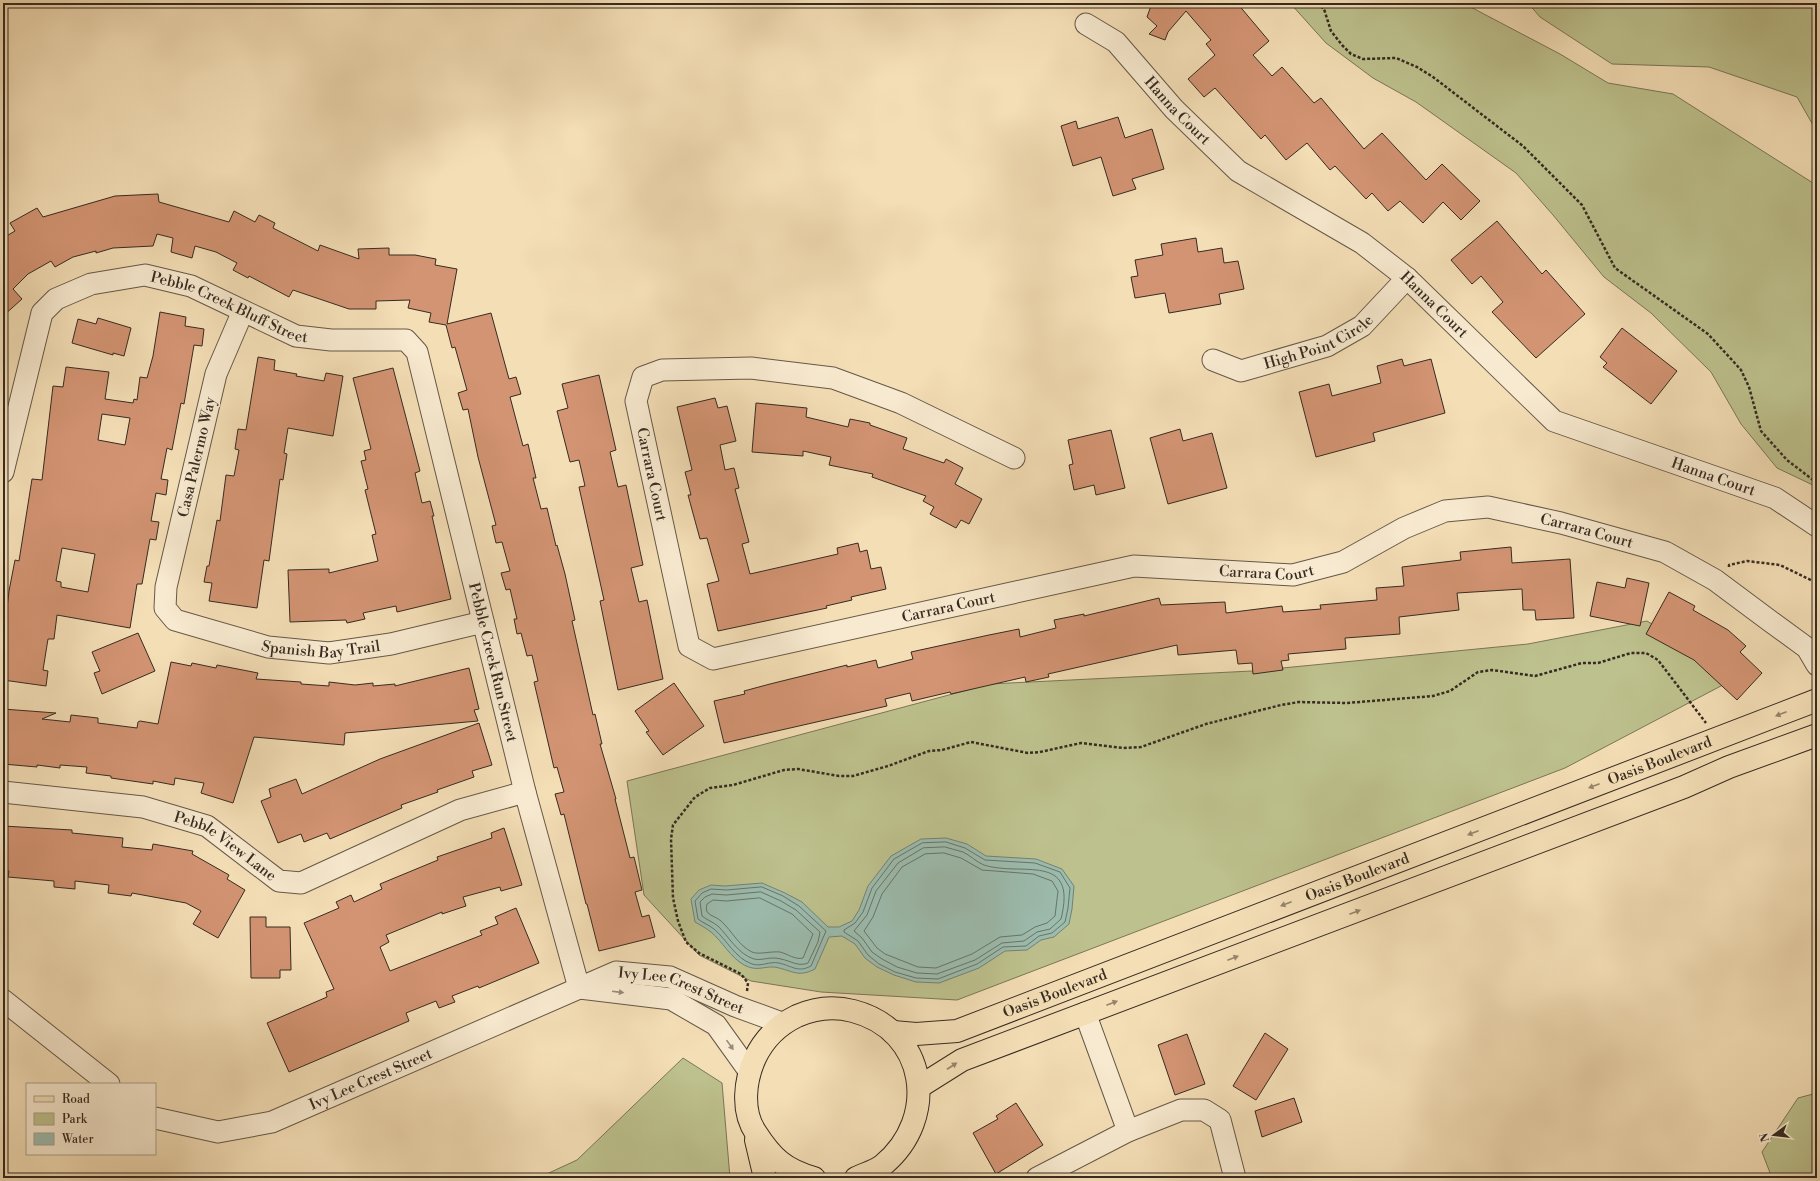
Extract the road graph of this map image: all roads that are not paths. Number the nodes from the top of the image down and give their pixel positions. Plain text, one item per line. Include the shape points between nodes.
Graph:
1 (1086, 24) dead end
2 (1407, 278) junction
3 (243, 311) junction
4 (406, 340) joint
5 (1213, 360) dead end
6 (1014, 458) dead end
7 (3, 472) edge
8 (1817, 526) edge
9 (165, 608) joint
10 (483, 622) junction
11 (1817, 665) edge
12 (1817, 700) edge
13 (1817, 736) edge
14 (3, 792) edge
15 (525, 792) junction
16 (579, 988) junction
17 (3, 1000) edge
18 (1085, 1013) junction
19 (782, 1023) junction
20 (894, 1032) junction
21 (749, 1071) junction
22 (108, 1083) edge
23 (919, 1087) junction
24 (156, 1118) edge
25 (1128, 1131) junction
26 (754, 1132) junction
27 (765, 1178) edge
28 (814, 1178) edge
29 (856, 1178) edge
30 (1037, 1178) edge
31 (1235, 1178) edge

1 - 2 street, Hanna Court via 1116,42 1174,109 1238,170 1362,243
2 - 5 street, High Point Circle via 1362,326 1327,346 1241,371
2 - 8 street, Hanna Court via 1554,421 1775,498
3 - 4 street, Pebble Creek Bluff Street via 296,336 331,340
3 - 7 street, Pebble Creek Bluff Street via 192,286 145,275 91,284 56,299 42,313
3 - 9 street, Casa Palermo Way via 216,374 166,587
4 - 10 street, Pebble Creek Run Street via 417,352
6 - 11 street, Carrara Court via 901,403 832,378 752,368 662,370 644,377 636,401 689,646 713,659 1134,566 1293,575 1343,562 1404,528 1445,511 1488,507 1561,523 1665,552 1715,580 1807,648
9 - 10 street, Spanish Bay Trail via 175,620 268,647 329,653 391,644
10 - 15 street, Pebble Creek Run Street
12 -> 20 main road, Oasis Boulevard via 954,1032
18 -> 13 main road, Oasis Boulevard via 1677,790 1729,767
14 - 15 street, Pebble View Lane via 143,807 207,826 279,881 301,883 460,810
15 - 16 street, Pebble Creek Run Street
16 - 19 street, Ivy Lee Crest Street via 616,972 670,977 735,1006
16 -> 21 street, Ivy Lee Crest Street via 671,999 716,1025
16 - 24 street, Ivy Lee Crest Street via 272,1122 218,1132
17 - 22 street
23 -> 18 main road, Oasis Boulevard via 962,1060
18 - 25 street
19 - 20 main road, Oasis Boulevard via 810,1010 840,1008 869,1015
19 - 21 main road, Oasis Boulevard via 761,1044
20 - 23 main road, Oasis Boulevard via 915,1067
21 - 26 main road, Oasis Boulevard via 746,1092
23 - 29 main road, Oasis Boulevard via 916,1117 904,1145 882,1166
25 - 30 street
25 - 31 street via 1181,1110 1204,1110 1220,1120
26 - 27 main road, Oasis Boulevard
26 - 28 main road, Oasis Boulevard via 772,1156 796,1173

